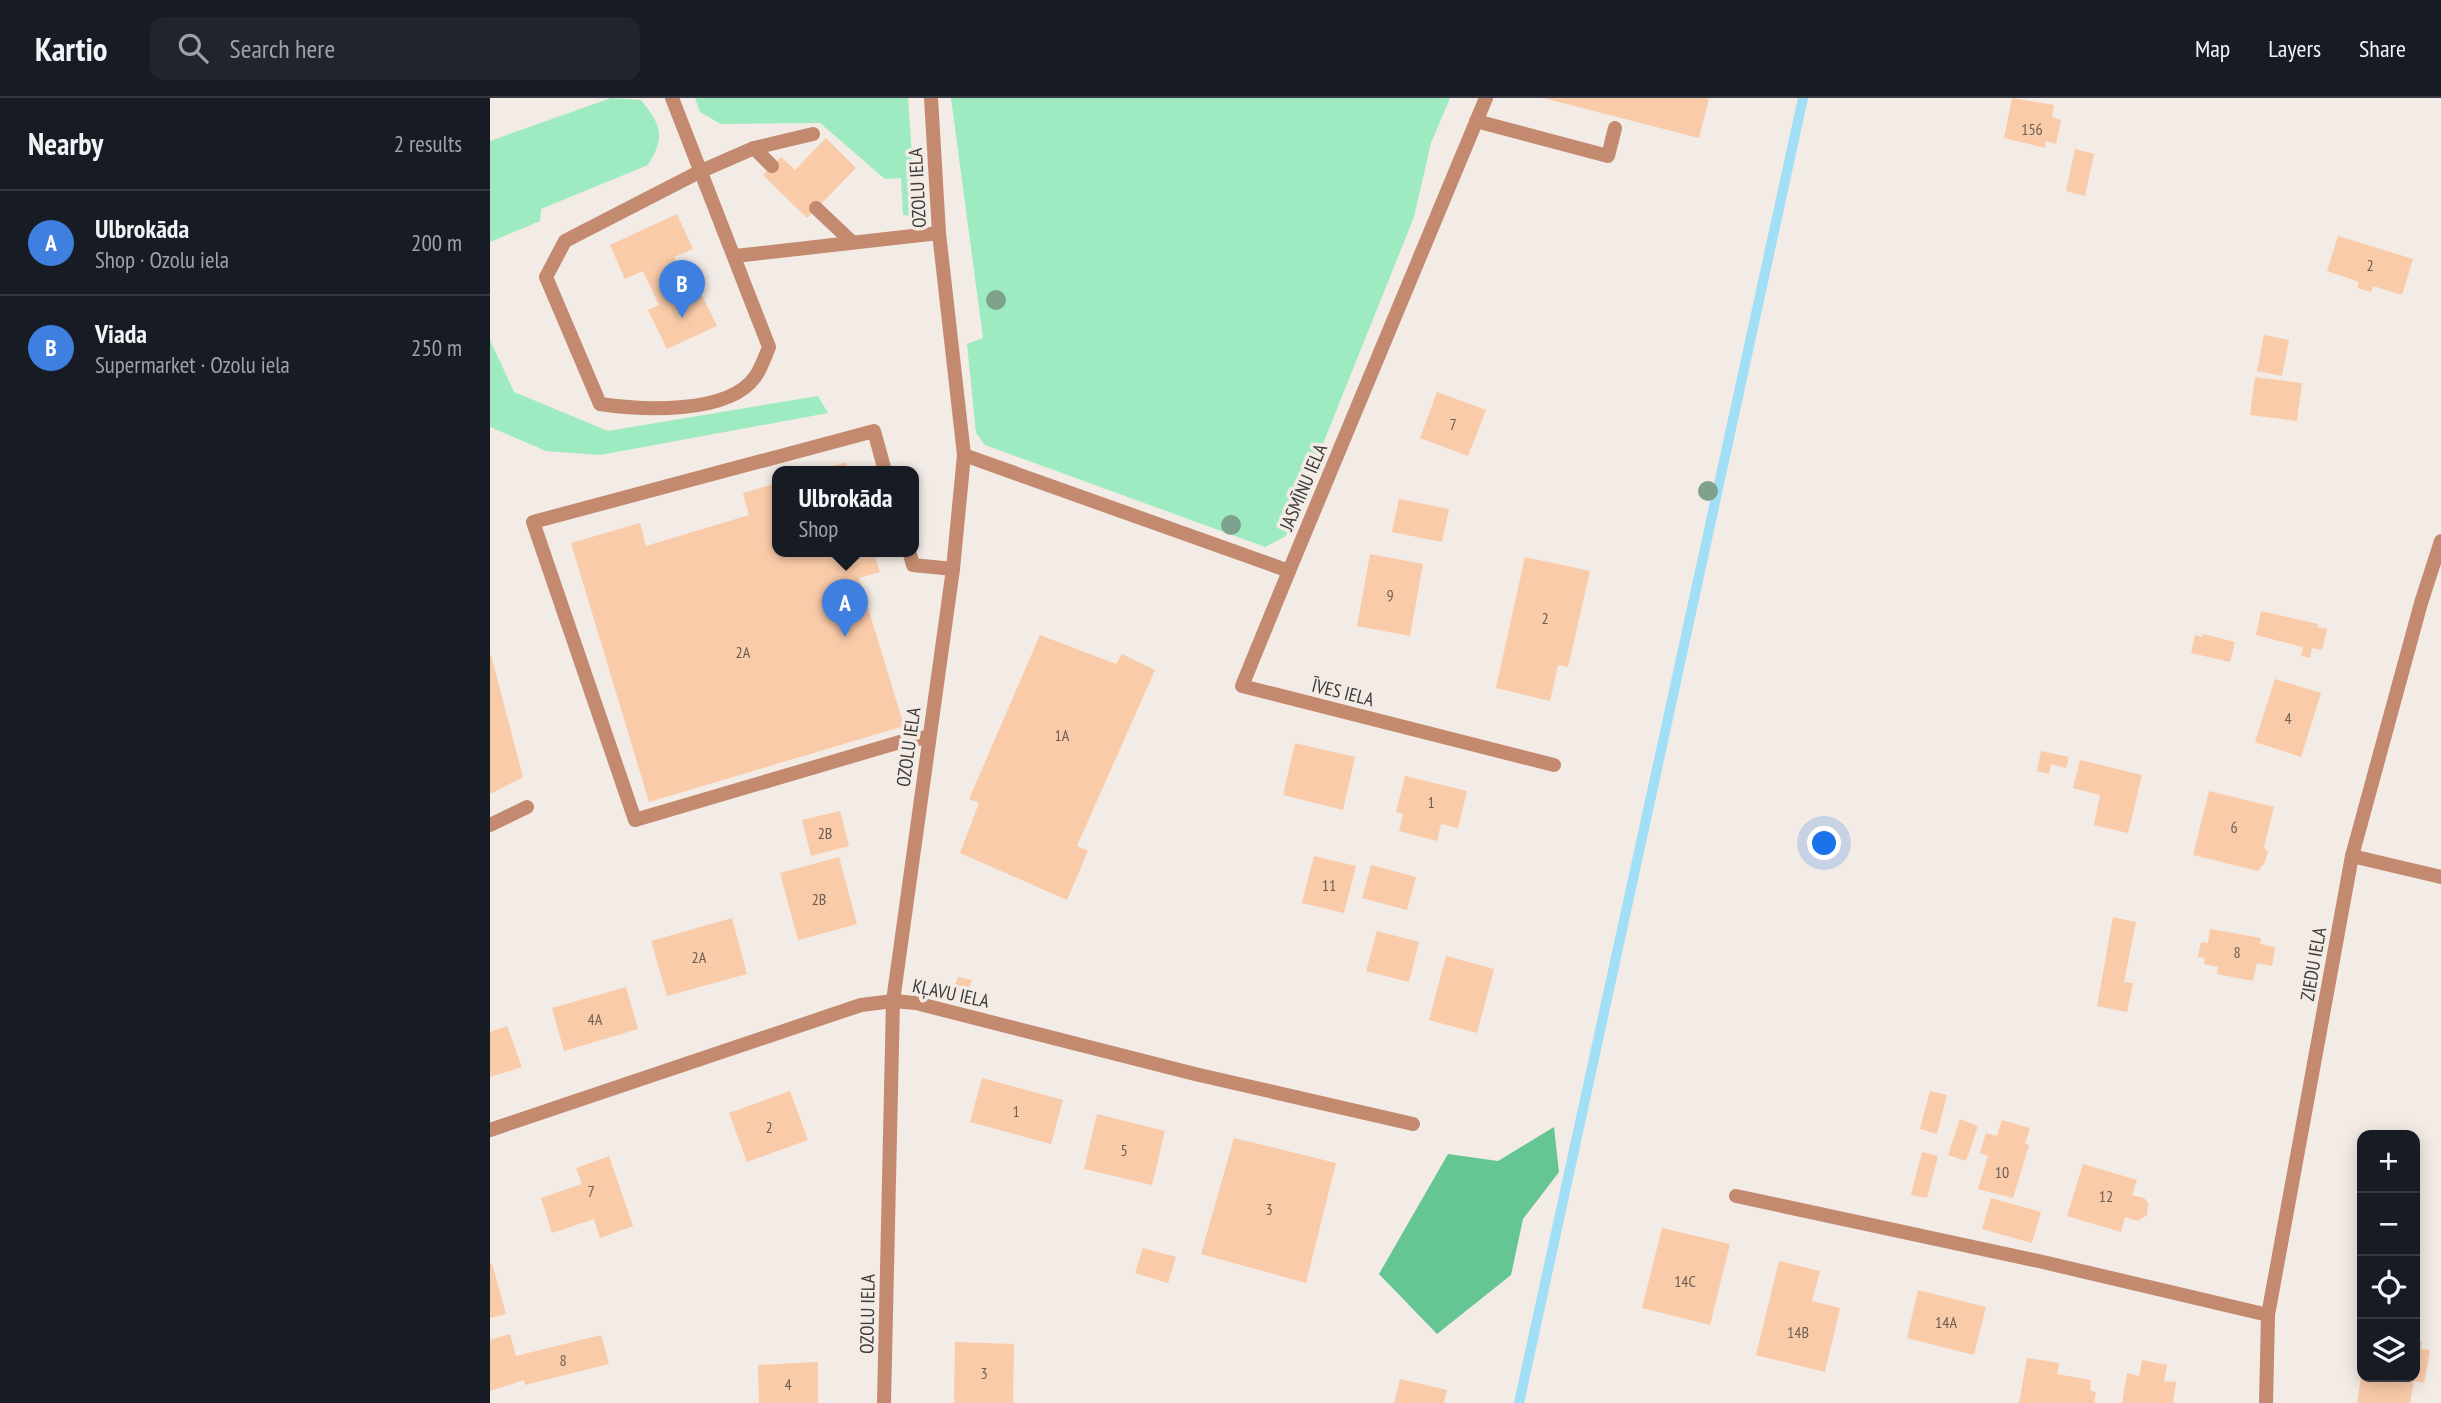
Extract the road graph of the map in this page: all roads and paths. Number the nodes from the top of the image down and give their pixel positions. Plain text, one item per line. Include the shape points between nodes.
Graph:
1 (931, 98) edge
2 (1486, 98) edge
3 (669, 99) edge
4 (1476, 121) junction
5 (1615, 128) dead end
6 (813, 134) dead end
7 (754, 148) junction
8 (772, 166) dead end
9 (699, 172) junction
10 (816, 208) dead end
11 (939, 233) junction
12 (852, 242) junction
13 (734, 256) junction
14 (964, 455) junction
15 (884, 466) edge
16 (2441, 541) edge
17 (911, 557) edge
18 (953, 569) junction
19 (1289, 571) junction
20 (928, 737) junction
21 (1554, 765) dead end
22 (527, 807) dead end
23 (490, 825) edge
24 (2352, 856) junction
25 (2441, 877) edge
26 (893, 1001) junction
27 (1413, 1124) dead end
28 (490, 1130) edge
29 (1736, 1196) dead end
30 (2268, 1315) junction
31 (884, 1403) edge
32 (2266, 1403) edge

1 - 11 street, OZOLU IELA
2 - 4 street, JASMĪNU IELA
3 - 9 street
4 - 5 street via 1608,156
4 - 19 street, JASMĪNU IELA
6 - 7 street
7 - 8 street
7 - 9 street
9 - 13 street
9 - 13 street via 565,241 546,277 600,404 642,410 727,400 755,378 769,347
10 - 12 street
11 - 12 street
11 - 14 street, OZOLU IELA
12 - 13 street
14 - 18 street, OZOLU IELA
14 - 19 street
15 - 20 street via 874,431 533,522 635,820
16 - 24 street, ZIEDU IELA
17 - 18 street via 913,565
18 - 20 street, OZOLU IELA
19 - 21 street, ĪVES IELA via 1242,686
20 - 26 street, OZOLU IELA
22 - 23 street
24 - 25 street
24 - 30 street, ZIEDU IELA
26 - 27 street, KĻAVU IELA via 955,1012
26 - 28 street, KĻAVU IELA via 861,1004
26 - 31 street, OZOLU IELA
29 - 30 street
30 - 32 street, ZIEDU IELA

